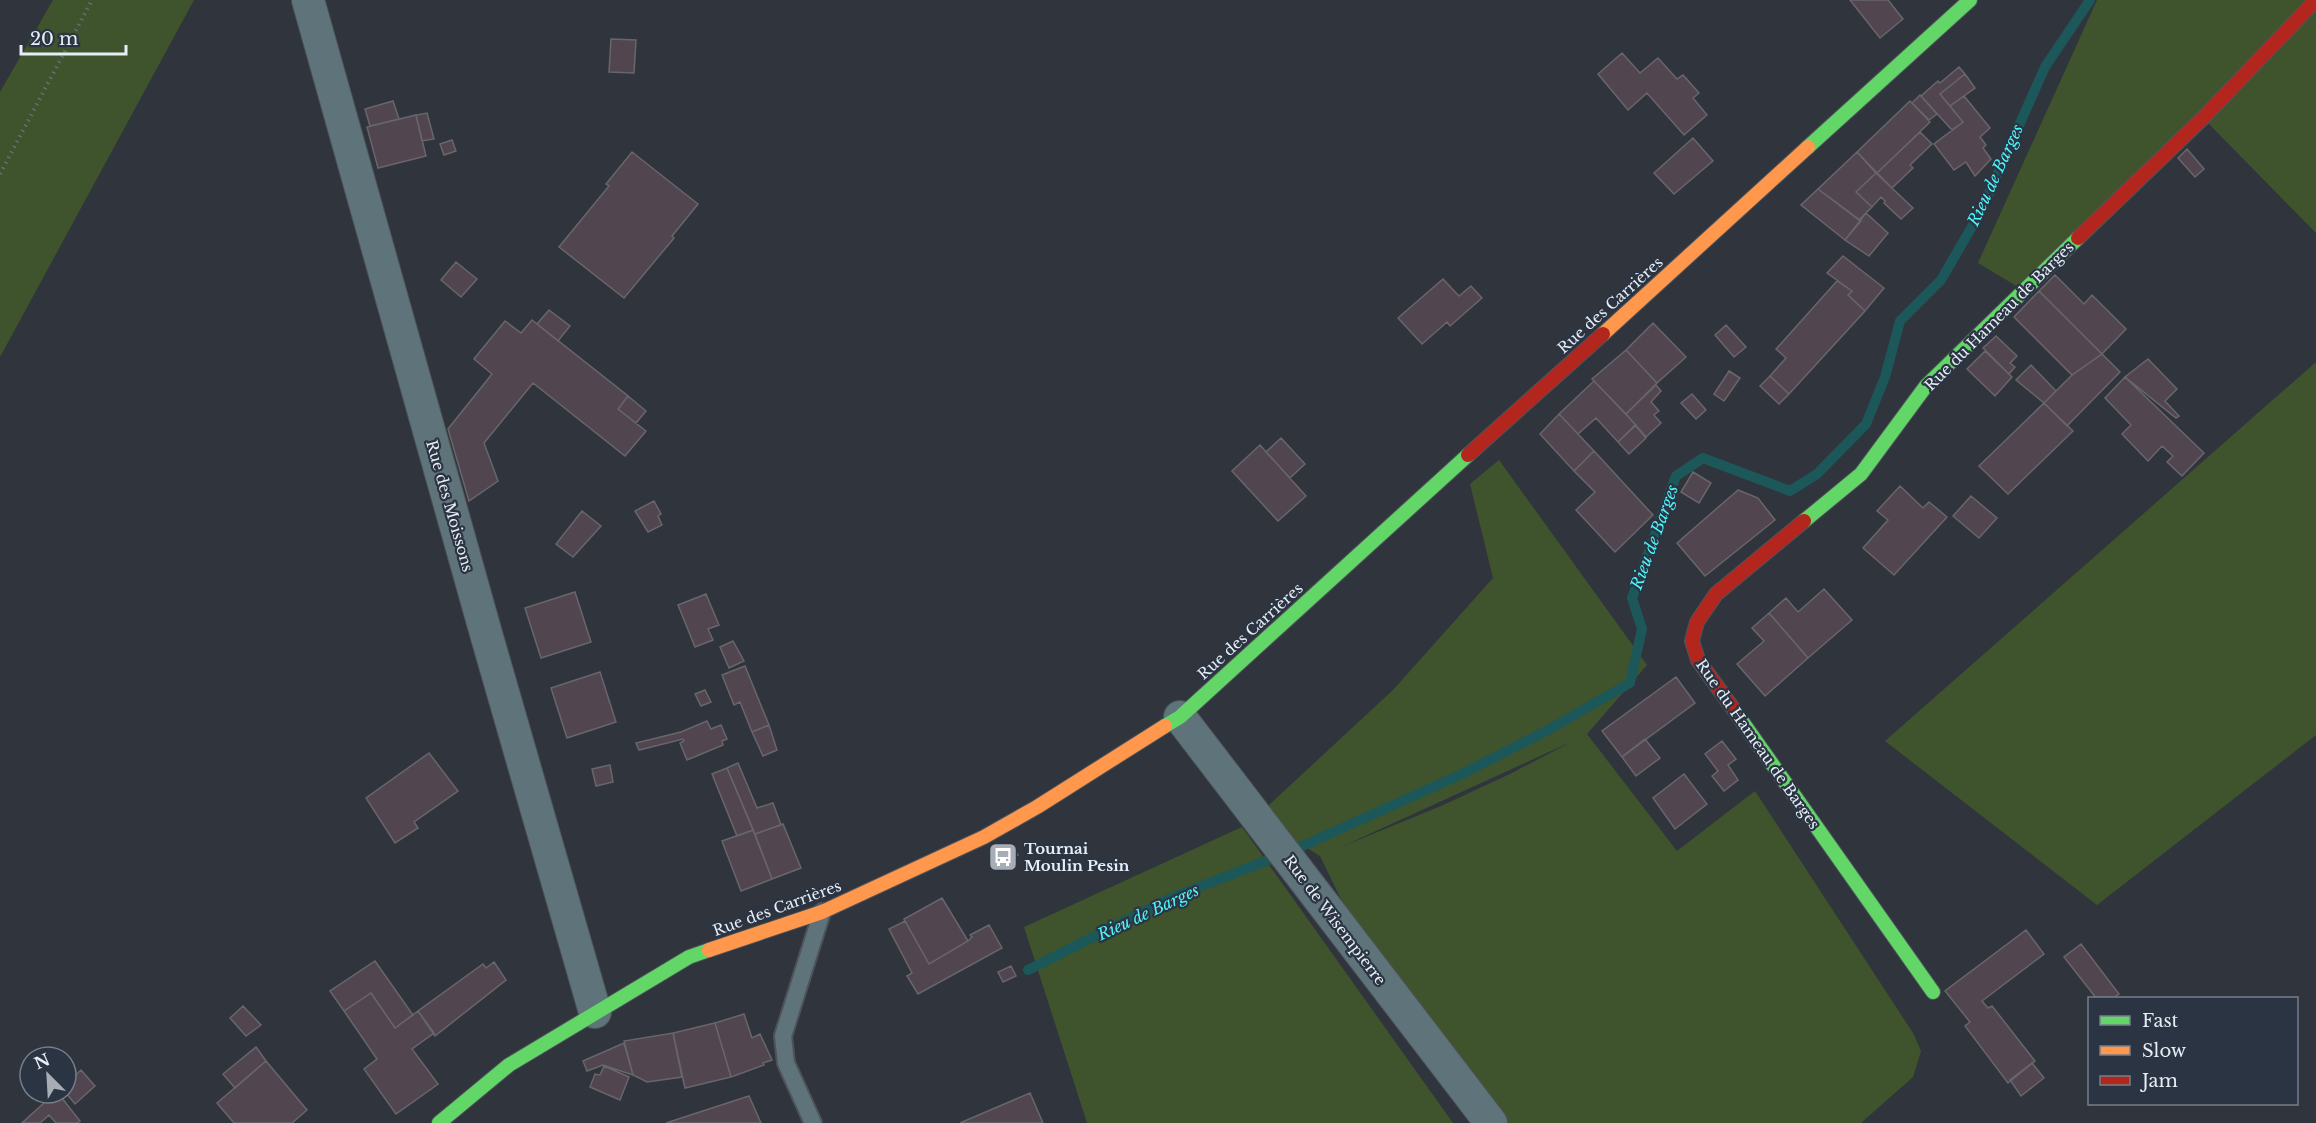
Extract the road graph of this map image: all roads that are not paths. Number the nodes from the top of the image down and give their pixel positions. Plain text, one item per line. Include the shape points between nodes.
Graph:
1 (308, 0) edge
2 (1970, 0) edge
3 (2316, 0) edge
4 (1180, 717) junction
5 (822, 912) junction
6 (1933, 992) dead end
7 (595, 1012) junction
8 (439, 1123) edge
9 (813, 1123) edge
10 (1491, 1123) edge

1 - 7 street, Rue des Moissons
2 - 4 street, Rue des Carrières
3 - 6 street, Rue du Hameau de Barges via 2204,118 1926,386 1861,474 1716,594 1697,622 1692,641 1698,660
4 - 5 street, Rue des Carrières via 984,837
4 - 10 street, Rue de Wisempierre
5 - 7 street, Rue des Carrières via 688,957
5 - 9 lane via 783,1036 786,1063
7 - 8 street, Rue des Carrières via 509,1065

